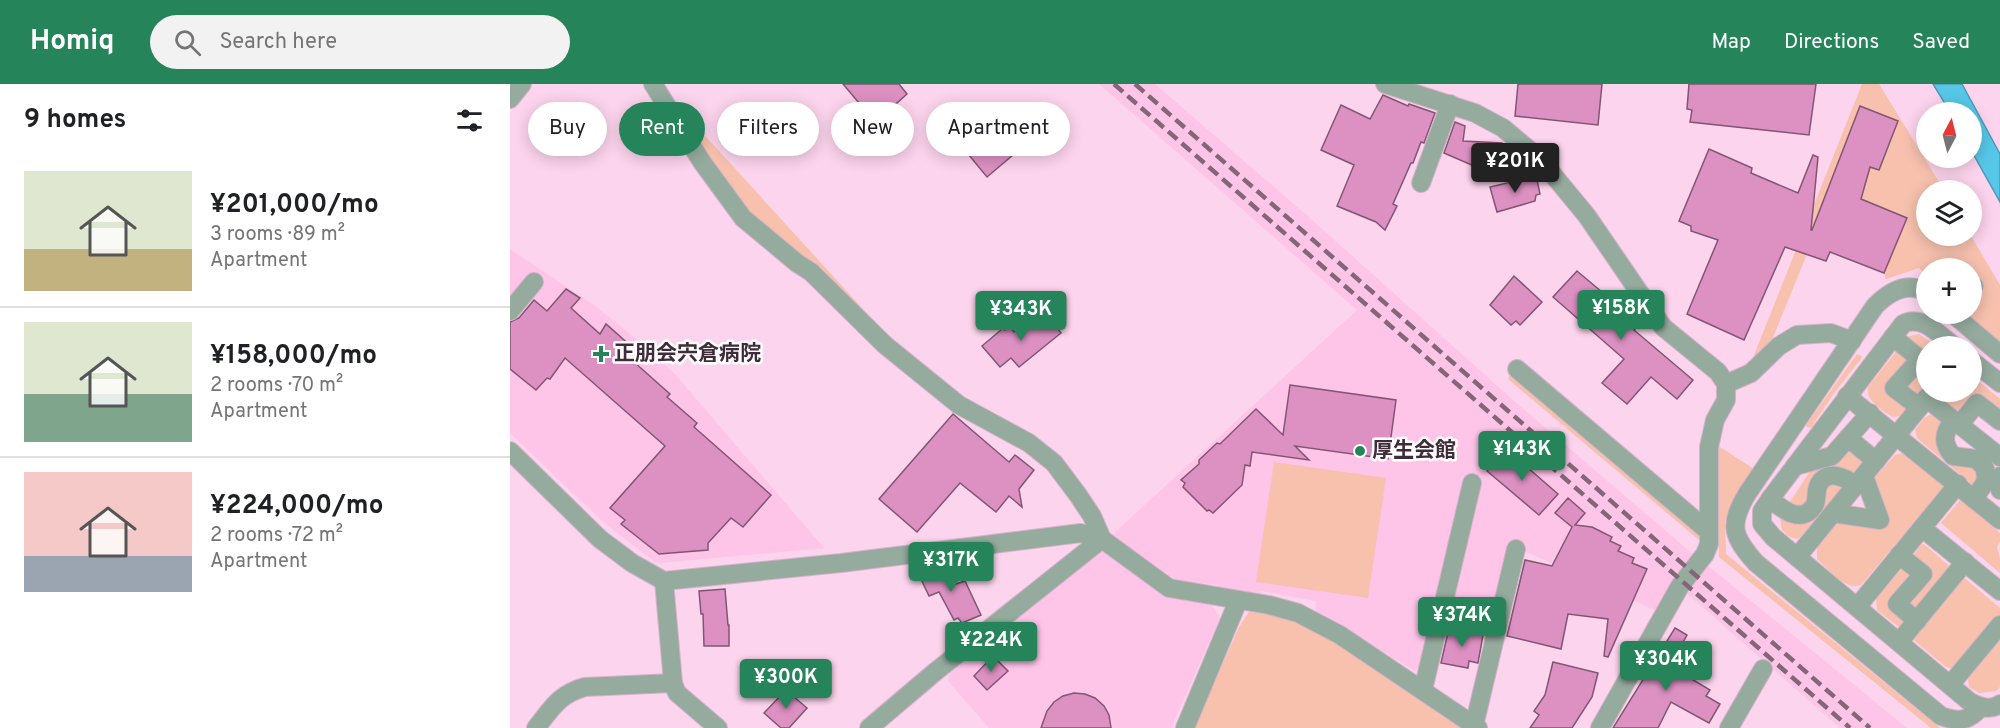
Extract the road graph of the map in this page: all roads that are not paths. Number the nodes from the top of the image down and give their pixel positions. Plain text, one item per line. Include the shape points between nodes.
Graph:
1 (522, 84) edge
2 (653, 84) edge
3 (1385, 84) edge
4 (510, 99) edge
5 (1450, 104) junction
6 (1421, 183) dead end
7 (534, 282) dead end
8 (1916, 288) edge
9 (510, 311) edge
10 (1965, 324) edge
11 (1941, 336) edge
12 (1893, 337) junction
13 (1851, 341) junction
14 (2000, 354) edge
15 (1916, 355) edge
16 (1916, 363) edge
17 (1517, 369) dead end
18 (1982, 369) edge
19 (2000, 383) edge
20 (1726, 384) junction
21 (1847, 396) junction
22 (1916, 396) edge
23 (1924, 402) edge
24 (1930, 402) edge
25 (1870, 413) junction
26 (2000, 421) edge
27 (1957, 422) junction
28 (1897, 435) junction
29 (1848, 438) junction
30 (510, 451) edge
31 (2000, 457) edge
32 (1876, 461) junction
33 (1795, 466) junction
34 (2000, 476) edge
35 (1859, 480) junction
36 (1472, 483) dead end
37 (1958, 484) junction
38 (2000, 490) edge
39 (1770, 499) junction
40 (1974, 499) junction
41 (1833, 513) junction
42 (2000, 520) edge
43 (1922, 528) junction
44 (1708, 531) junction
45 (1102, 538) junction
46 (1516, 549) dead end
47 (1899, 555) junction
48 (1797, 557) junction
49 (1965, 562) junction
50 (664, 581) junction
51 (2000, 591) edge
52 (1238, 601) junction
53 (1857, 607) junction
54 (1917, 621) junction
55 (2000, 626) edge
56 (1899, 642) junction
57 (1763, 669) dead end
58 (673, 683) junction
59 (1950, 685) junction
60 (1423, 690) junction
61 (2000, 704) edge
62 (1981, 707) junction
63 (710, 726) edge
64 (1476, 727) edge
65 (536, 728) edge
66 (869, 728) edge
67 (1185, 728) edge
68 (1600, 728) edge
69 (1729, 728) edge

1 - 4 street
2 - 45 street via 743,218 811,272 885,345 959,405 1029,443 1054,463 1092,516
3 - 5 street
5 - 6 street
5 - 20 street via 1503,128 1540,159 1587,216 1663,327 1718,372
7 - 9 street
8 - 13 street via 1889,293
10 - 14 street
11 - 12 street via 1921,321 1911,320 1902,324
12 - 15 street
12 - 21 street
13 - 20 street via 1831,333 1797,335 1751,373
13 - 62 street via 1747,494 1737,512 1736,531 1756,563 1941,716 1962,721
16 - 22 street via 1894,388
17 - 44 street
18 - 19 street
20 - 44 street via 1726,400 1714,420 1709,447
21 - 25 street
21 - 33 street
23 - 28 street
24 - 27 street
25 - 28 street
25 - 29 street
26 - 27 street via 1977,404
27 - 31 street
27 - 40 street via 1945,437 1946,447 1953,456 1976,459 1984,468 1986,481
28 - 32 street
28 - 37 street
29 - 32 street
29 - 33 street via 1832,456
30 - 50 street via 600,539
32 - 35 street
33 - 39 street
34 - 38 street
35 - 39 street via 1827,477 1819,483 1815,505 1798,516
35 - 41 street
35 - 41 street via 1880,520
36 - 60 street
37 - 40 street
37 - 43 street
39 - 48 street via 1762,511 1762,524
40 - 42 street
41 - 48 street
43 - 47 street
43 - 49 street
44 - 68 street via 1705,554 1680,586
45 - 50 street via 1081,533
45 - 52 street via 1169,588
45 - 66 street
46 - 64 street
47 - 53 street
47 - 54 street via 1923,574 1897,604
48 - 53 street
49 - 51 street
49 - 54 street
50 - 58 street
52 - 60 street via 1298,613 1340,634
52 - 67 street
53 - 56 street
54 - 56 street
55 - 59 street
56 - 59 street
57 - 69 street
58 - 63 street via 677,693
58 - 65 street via 572,691 560,698
59 - 62 street
60 - 64 street
61 - 62 street via 1995,708

